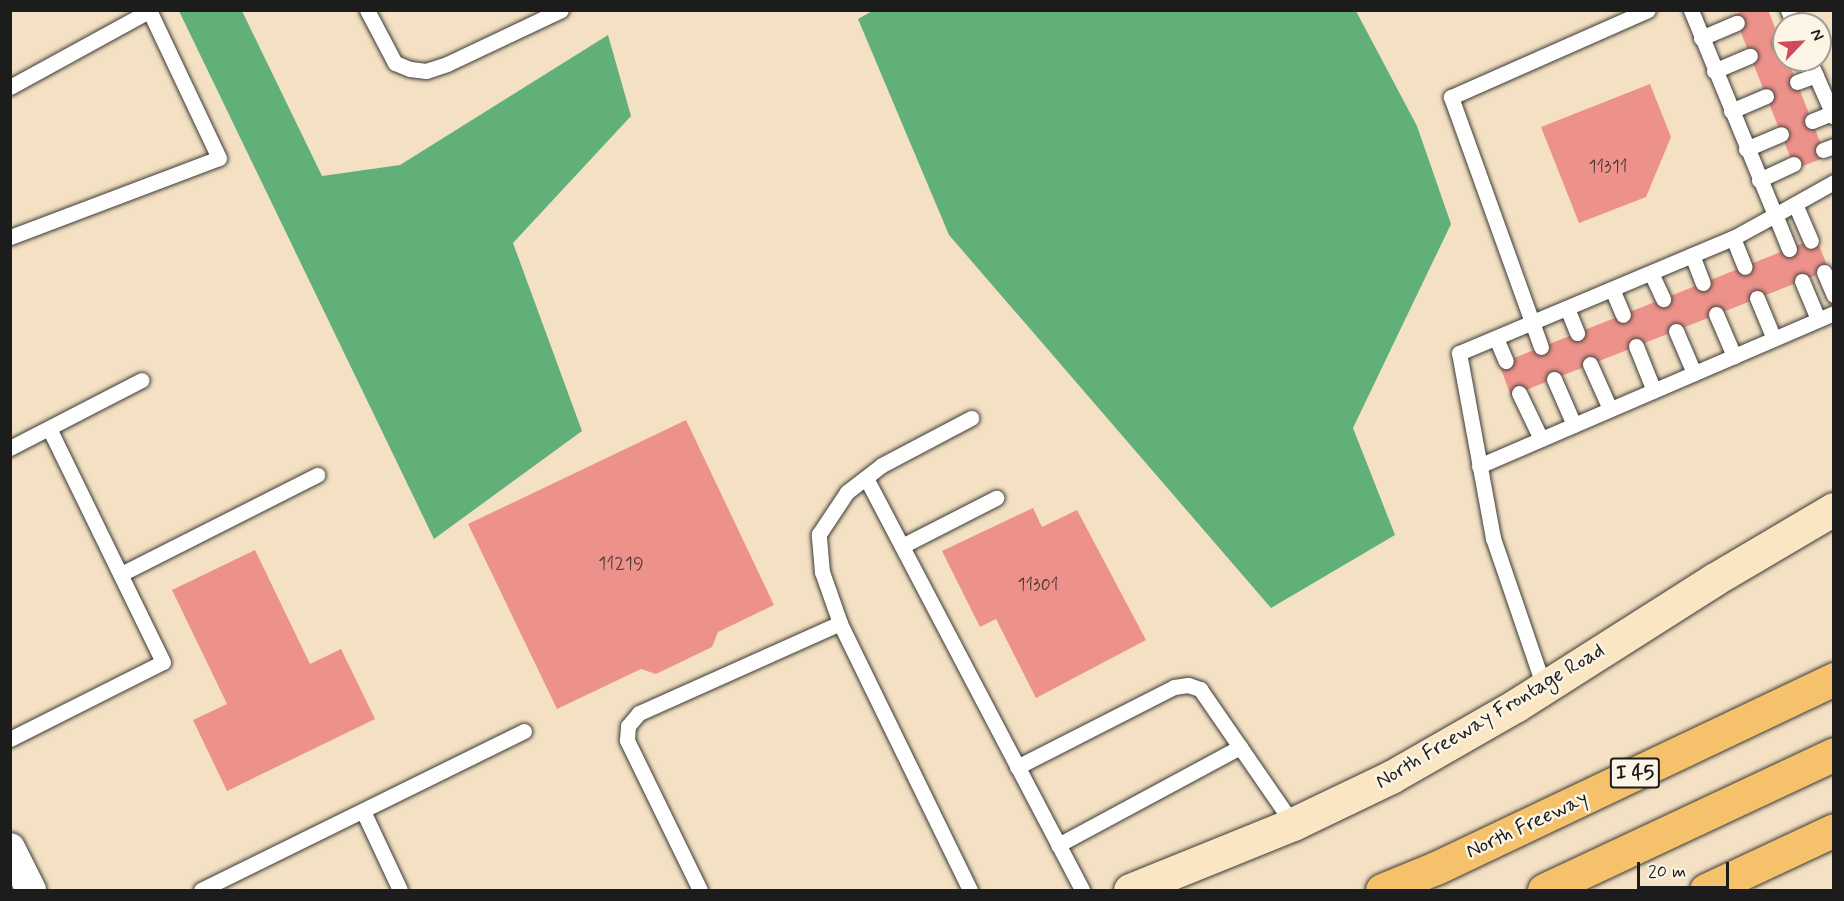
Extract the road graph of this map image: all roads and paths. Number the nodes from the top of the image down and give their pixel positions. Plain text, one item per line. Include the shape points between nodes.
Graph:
1 (367, 10) edge
2 (561, 10) edge
3 (1648, 10) edge
4 (1691, 10) edge
5 (149, 11) edge
6 (1737, 22) dead end
7 (1701, 38) junction
8 (1750, 56) dead end
9 (1714, 71) junction
10 (1815, 72) edge
11 (1816, 75) junction
12 (1797, 82) dead end
13 (10, 87) edge
14 (1766, 96) dead end
15 (1731, 111) junction
16 (1833, 115) edge
17 (1812, 122) dead end
18 (1781, 134) dead end
19 (1746, 149) junction
20 (1793, 164) dead end
21 (1759, 180) junction
22 (1833, 182) edge
23 (1795, 204) junction
24 (1774, 214) junction
25 (10, 237) edge
26 (1733, 238) junction
27 (1811, 241) dead end
28 (1789, 249) dead end
29 (1692, 255) junction
30 (1744, 267) dead end
31 (1824, 272) dead end
32 (1651, 273) junction
33 (1802, 281) dead end
34 (1704, 283) dead end
35 (1612, 289) junction
36 (1833, 295) edge
37 (1757, 298) dead end
38 (1663, 299) dead end
39 (1567, 308) junction
40 (1833, 313) edge
41 (1716, 314) dead end
42 (1623, 315) dead end
43 (1818, 319) junction
44 (1530, 324) junction
45 (1676, 331) dead end
46 (1577, 333) dead end
47 (1496, 338) junction
48 (1774, 339) junction
49 (1636, 346) dead end
50 (1541, 347) dead end
51 (1734, 356) junction
52 (1506, 361) dead end
53 (1590, 364) dead end
54 (1694, 373) junction
55 (1554, 379) dead end
56 (142, 380) dead end
57 (1654, 391) junction
58 (1519, 393) dead end
59 (1610, 409) junction
60 (971, 418) dead end
61 (1574, 425) junction
62 (49, 428) junction
63 (1541, 439) junction
64 (10, 448) edge
65 (1479, 466) junction
66 (317, 475) dead end
67 (866, 477) junction
68 (996, 498) dead end
69 (1833, 508) edge
70 (902, 546) junction
71 (121, 574) junction
72 (840, 623) junction
73 (1833, 679) edge
74 (1544, 687) junction
75 (524, 731) dead end
76 (10, 739) edge
77 (1240, 747) junction
78 (1833, 754) edge
79 (1017, 767) junction
80 (363, 810) junction
81 (1293, 824) junction
82 (1833, 830) edge
83 (1058, 845) junction
84 (13, 859) edge
85 (31, 891) edge
86 (201, 891) edge
87 (400, 891) edge
88 (700, 891) edge
89 (970, 891) edge
90 (1082, 891) edge
91 (1130, 891) edge
92 (1382, 891) edge
93 (1544, 891) edge
94 (1706, 891) edge

1 - 2 lane via 395,63 426,71
3 - 44 lane via 1451,97
4 - 7 lane
5 - 13 lane
5 - 25 lane via 219,158
6 - 7 lane
7 - 9 lane
8 - 9 lane
9 - 15 lane
10 - 11 lane
11 - 12 lane
11 - 16 lane
14 - 15 lane
15 - 19 lane
16 - 17 lane
18 - 19 lane
19 - 21 lane
20 - 21 lane
21 - 24 lane
22 - 23 lane
23 - 24 lane
23 - 27 lane
24 - 26 lane
24 - 28 lane
26 - 29 lane
26 - 30 lane
29 - 32 lane
29 - 34 lane
31 - 36 lane
32 - 35 lane
32 - 38 lane
33 - 43 lane
35 - 39 lane
35 - 42 lane
37 - 48 lane
39 - 44 lane
39 - 46 lane
40 - 43 lane
41 - 51 lane
43 - 48 lane
44 - 47 lane
44 - 50 lane
45 - 54 lane
47 - 52 lane
47 - 65 lane via 1460,353
48 - 51 lane
49 - 57 lane
51 - 54 lane
53 - 59 lane
54 - 57 lane
55 - 61 lane
56 - 62 lane
57 - 59 lane
58 - 63 lane
59 - 61 lane
60 - 67 lane
61 - 63 lane
62 - 64 lane
62 - 71 lane
63 - 65 lane
65 - 74 lane via 1492,538
66 - 71 lane
67 - 70 lane
67 - 72 lane via 847,492 819,534 822,572
68 - 70 lane
69 - 74 main road, North Freeway Frontage Road
70 - 79 lane
71 - 76 lane via 163,662
72 - 88 lane via 639,713 628,726 627,740
72 - 89 lane
73 - 92 highway, North Freeway / I 45
74 - 81 main road, North Freeway Frontage Road via 1391,777
75 - 80 lane
77 - 79 lane via 1200,689 1188,684 1174,687
77 - 81 lane
77 - 83 lane
78 - 93 highway
79 - 83 lane
80 - 86 lane
80 - 87 lane
81 - 91 main road, North Freeway Frontage Road
82 - 94 highway
83 - 90 lane
84 - 85 street

